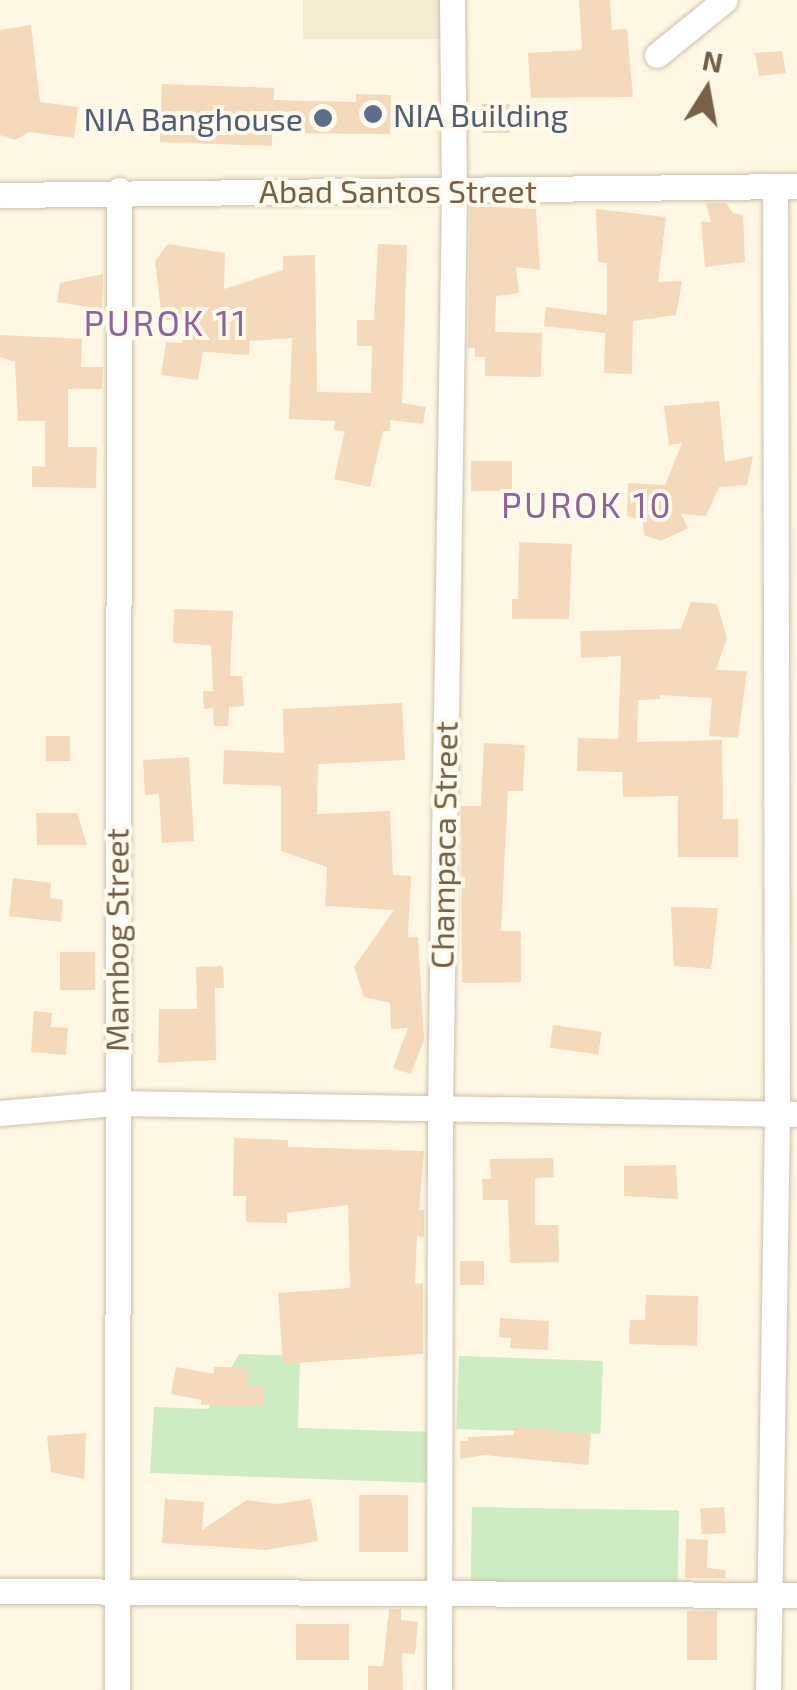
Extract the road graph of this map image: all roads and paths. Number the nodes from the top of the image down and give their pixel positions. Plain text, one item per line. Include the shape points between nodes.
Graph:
1 (452, 0) edge
2 (724, 0) edge
3 (657, 55) dead end
4 (786, 187) edge
5 (119, 190) junction
6 (454, 191) junction
7 (0, 194) edge
8 (115, 1103) junction
9 (440, 1106) junction
10 (0, 1113) edge
11 (787, 1114) edge
12 (440, 1590) junction
13 (0, 1591) edge
14 (116, 1591) junction
15 (767, 1595) junction
16 (797, 1595) edge
17 (118, 1690) edge
18 (439, 1690) edge
19 (768, 1690) edge

1 - 6 street, Champaca Street
2 - 3 street
4 - 6 street, Abad Santos Street
4 - 11 street
5 - 6 street, Abad Santos Street
5 - 7 street, Abad Santos Street
5 - 8 street, Mambog Street
6 - 9 street, Champaca Street
8 - 9 street
8 - 10 street
8 - 14 street, Mambog Street
9 - 11 street
9 - 12 street, Champaca Street
11 - 15 street
12 - 14 street
12 - 15 street
12 - 18 street, Champaca Street
13 - 14 street
14 - 17 street, Mambog Street
15 - 16 street
15 - 19 street

